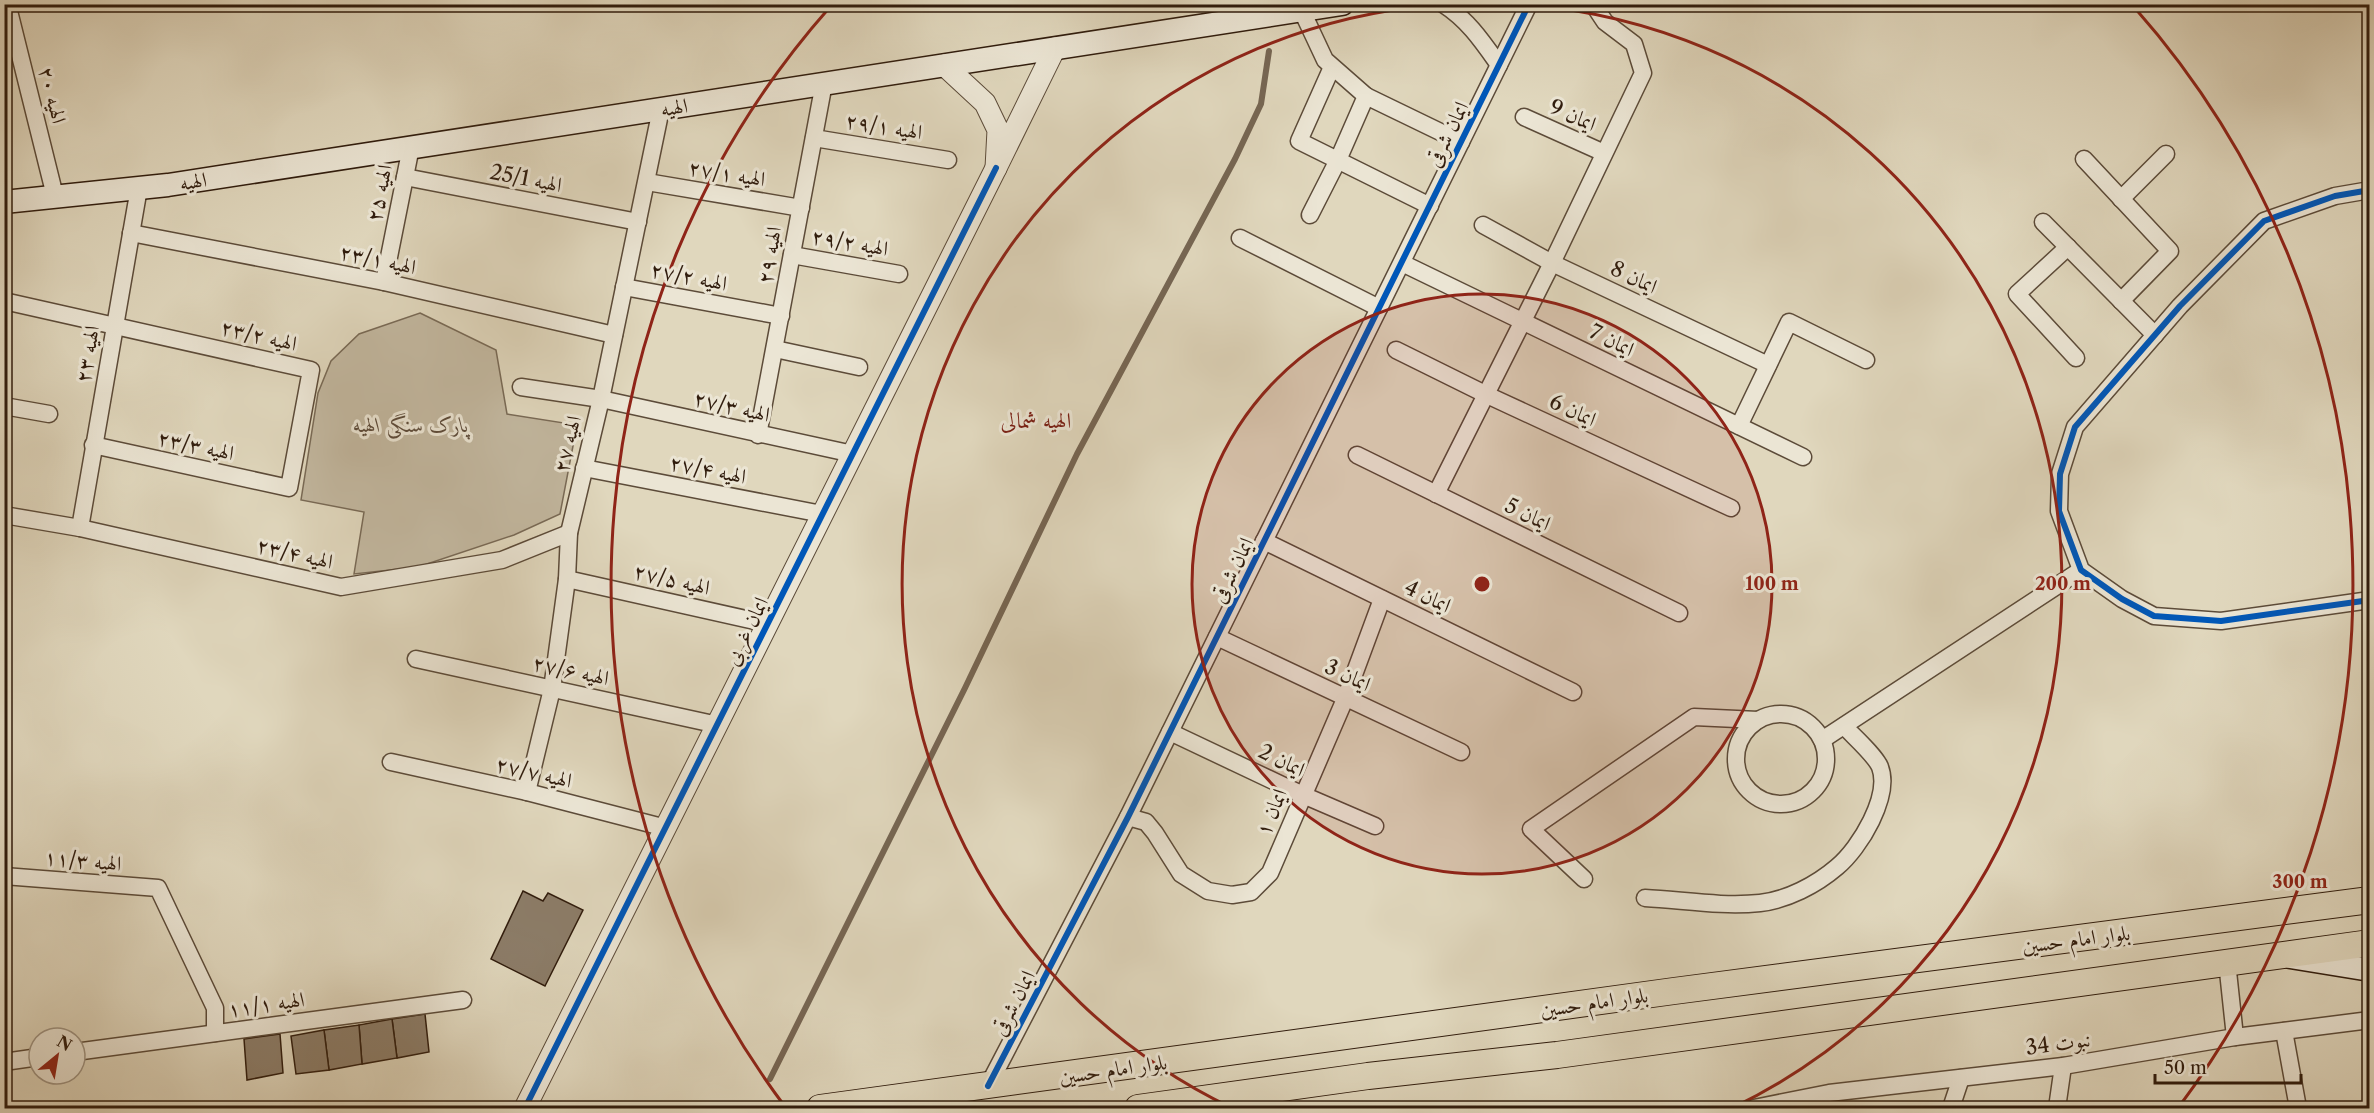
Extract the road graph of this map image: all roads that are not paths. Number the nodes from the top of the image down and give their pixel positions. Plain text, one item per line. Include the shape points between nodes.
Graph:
1 (1342, 4) edge
2 (1443, 4) edge
3 (1529, 4) edge
4 (1596, 4) edge
5 (7, 6) edge
6 (1302, 10) junction
7 (1055, 48) junction
8 (944, 64) junction
9 (1499, 65) junction
10 (1332, 67) junction
11 (824, 83) junction
12 (1366, 96) junction
13 (661, 109) junction
14 (1524, 117) dead end
15 (814, 138) junction
16 (1461, 142) junction
17 (411, 147) junction
18 (1604, 153) junction
19 (2166, 154) dead end
20 (2084, 159) dead end
21 (948, 160) dead end
22 (1338, 160) junction
23 (996, 168) junction
24 (405, 177) junction
25 (646, 182) junction
26 (140, 188) junction
27 (2370, 190) edge
28 (55, 196) junction
29 (2121, 199) junction
30 (5, 202) edge
31 (1430, 206) junction
32 (801, 207) junction
33 (1310, 215) dead end
34 (638, 222) junction
35 (2043, 222) dead end
36 (1483, 225) dead end
37 (131, 232) junction
38 (1240, 238) dead end
39 (2068, 247) junction
40 (792, 255) junction
41 (1402, 263) junction
42 (1552, 263) junction
43 (899, 274) dead end
44 (384, 282) junction
45 (624, 287) junction
46 (4, 301) edge
47 (2121, 301) junction
48 (1379, 308) junction
49 (781, 316) junction
50 (1523, 322) junction
51 (115, 324) junction
52 (614, 335) junction
53 (2155, 335) junction
54 (775, 349) junction
55 (1396, 350) dead end
56 (2076, 358) dead end
57 (1866, 360) dead end
58 (1768, 365) junction
59 (859, 367) dead end
60 (521, 387) dead end
61 (1487, 395) junction
62 (601, 399) junction
63 (4, 406) edge
64 (49, 414) dead end
65 (1739, 426) junction
66 (758, 435) junction
67 (93, 445) junction
68 (853, 454) junction
69 (1357, 455) dead end
70 (1803, 457) dead end
71 (584, 468) junction
72 (289, 488) joint
73 (1436, 494) junction
74 (1731, 508) dead end
75 (822, 514) junction
76 (4, 515) edge
77 (80, 528) junction
78 (568, 533) junction
79 (1264, 541) junction
80 (2081, 570) junction
81 (567, 579) junction
82 (1382, 599) junction
83 (2370, 600) edge
84 (1679, 613) dead end
85 (768, 624) junction
86 (1217, 637) junction
87 (416, 659) dead end
88 (552, 689) junction
89 (1573, 692) dead end
90 (1345, 699) junction
91 (1758, 720) junction
92 (718, 725) junction
93 (1844, 726) junction
94 (1170, 732) junction
95 (1822, 740) junction
96 (1461, 752) dead end
97 (391, 762) dead end
98 (527, 792) junction
99 (1303, 795) junction
100 (1128, 817) junction
101 (1375, 826) dead end
102 (666, 828) junction
103 (4, 876) edge
104 (1584, 879) dead end
105 (1646, 898) dead end
106 (2370, 900) edge
107 (2370, 943) edge
108 (2280, 954) junction
109 (2227, 962) junction
110 (2370, 970) edge
111 (463, 1000) dead end
112 (2370, 1020) edge
113 (2284, 1031) junction
114 (215, 1033) junction
115 (2235, 1037) junction
116 (87, 1050) edge
117 (27, 1059) edge
118 (4, 1062) edge
119 (2063, 1066) junction
120 (1961, 1078) junction
121 (988, 1086) junction
122 (1214, 1103) edge
123 (525, 1108) edge
124 (820, 1108) edge
125 (1138, 1108) edge
126 (1754, 1108) edge
127 (1951, 1108) edge
128 (2057, 1108) edge
129 (2298, 1108) edge

1 - 6 main road, الهیه
2 - 9 street via 1460,15
3 - 9 street, ایمان شرقی
4 - 18 street via 1605,22 1634,44 1643,73
5 - 28 street, الهیه ۲۰
6 - 7 main road, الهیه
6 - 10 street
7 - 8 main road, الهیه
7 - 23 street, ایمان غربی
8 - 11 main road, الهیه
8 - 23 street via 985,103 998,130
9 - 16 street, ایمان شرقی
10 - 12 street
10 - 22 street via 1299,141
11 - 13 main road, الهیه
11 - 15 street, الهیه ۲۹
12 - 16 street
12 - 22 street
13 - 17 main road, الهیه
13 - 25 street, الهیه ۲۷
14 - 18 street, ایمان 9
15 - 21 street, الهیه ۲۹/۱
15 - 32 street, الهیه ۲۹
16 - 31 street, ایمان شرقی
17 - 24 street, الهیه ۲۵
17 - 26 main road, الهیه
18 - 42 street
19 - 29 street
20 - 29 street
22 - 31 street
22 - 33 street
23 - 68 street, ایمان غربی
24 - 34 street, الهیه 25/1
24 - 44 street, الهیه ۲۵
25 - 32 street, الهیه ۲۷/۱
25 - 34 street, الهیه ۲۷
26 - 28 main road, الهیه
26 - 37 street, الهیه ۲۳
27 - 53 street via 2335,196 2264,221
28 - 30 main road, الهیه
29 - 47 street via 2170,251
31 - 41 street, ایمان شرقی
32 - 40 street, الهیه ۲۹
34 - 45 street, الهیه ۲۷
35 - 39 street
36 - 42 street, ایمان 8
37 - 44 street, الهیه ۲۳/۱
37 - 51 street, الهیه ۲۳
38 - 48 street
39 - 47 street
39 - 56 street via 2017,294
40 - 43 street, الهیه ۲۹/۲
40 - 49 street, الهیه ۲۹
41 - 48 street, ایمان شرقی
41 - 50 street, ایمان 7
42 - 50 street
42 - 58 street, ایمان 8
44 - 52 street, الهیه ۲۳/۱
45 - 49 street, الهیه ۲۷/۲
45 - 52 street, الهیه ۲۷
46 - 51 street
47 - 53 street
48 - 79 street, ایمان شرقی
49 - 54 street, الهیه ۲۹
50 - 61 street
50 - 65 street, ایمان 7
51 - 67 street, الهیه ۲۳
51 - 72 street, الهیه ۲۳/۲ via 311,370
52 - 62 street, الهیه ۲۷
53 - 80 street via 2075,428 2060,474 2059,511
54 - 59 street
54 - 66 street, الهیه ۲۹
55 - 61 street, ایمان 6
57 - 58 street via 1789,322
58 - 65 street
60 - 62 street, الهیه ۲۷/۳
61 - 73 street
61 - 74 street, ایمان 6
62 - 66 street, الهیه ۲۷/۳
62 - 71 street, الهیه ۲۷
63 - 64 street
65 - 70 street, ایمان 7
66 - 68 street, الهیه ۲۷/۳
67 - 72 street, الهیه ۲۳/۳
67 - 77 street, الهیه ۲۳
68 - 75 street, ایمان غربی
69 - 73 street, ایمان 5
71 - 75 street, الهیه ۲۷/۴
71 - 78 street, الهیه ۲۷
73 - 84 street, ایمان 5
75 - 85 street, ایمان غربی
76 - 77 street, الهیه ۲۳/۴
77 - 78 street, الهیه ۲۳/۴ via 341,587 502,560
78 - 81 street, الهیه ۲۷
79 - 82 street, ایمان 4
79 - 86 street, ایمان شرقی
80 - 83 street via 2154,616 2222,621
80 - 93 street
81 - 85 street, الهیه ۲۷/۵
81 - 88 street, الهیه ۲۷
82 - 89 street, ایمان 4
82 - 90 street, ایمان ۱
85 - 92 street, ایمان غربی
86 - 90 street, ایمان 3
86 - 94 street, ایمان شرقی
87 - 88 street, الهیه ۲۷/۶
88 - 92 street, الهیه ۲۷/۶
88 - 98 street, الهیه ۲۷
90 - 96 street, ایمان 3
90 - 99 street, ایمان ۱
91 - 95 street via 1787,714 1802,719
91 - 95 street via 1739,742 1737,765 1745,786 1769,802 1798,801 1815,788 1825,769
91 - 104 street via 1694,717 1531,829
92 - 102 street, ایمان غربی
93 - 95 street
93 - 105 street via 1880,765 1883,784 1874,816 1838,867 1801,890 1760,903
94 - 99 street, ایمان 2
94 - 100 street, ایمان شرقی
97 - 98 street, الهیه ۲۷/۷
98 - 102 street, الهیه ۲۷/۷
99 - 100 street, ایمان ۱ via 1270,873 1251,892 1232,895 1208,891 1181,874 1146,822
99 - 101 street, ایمان 2
100 - 121 street, ایمان شرقی
102 - 123 street, ایمان غربی
103 - 114 street, الهیه ۱۱/۳ via 158,888 215,1008
106 - 121 main road, بلوار امام حسین
107 - 108 main road, بلوار امام حسین
108 - 109 main road, بلوار امام حسین
108 - 110 main road
109 - 115 street
109 - 122 main road, بلوار امام حسین via 1557,1055 1368,1076
111 - 114 street, الهیه ۱۱/۱
112 - 113 street, نبوت 34
113 - 115 street, نبوت 34
113 - 129 street
114 - 116 street, الهیه ۱۱/۱
115 - 119 street, نبوت 34
117 - 118 street
119 - 120 street, نبوت 34
119 - 128 street
120 - 126 street, نبوت 34 via 1828,1093
120 - 127 street
121 - 124 main road, بلوار امام حسین
122 - 125 main road, بلوار امام حسین

